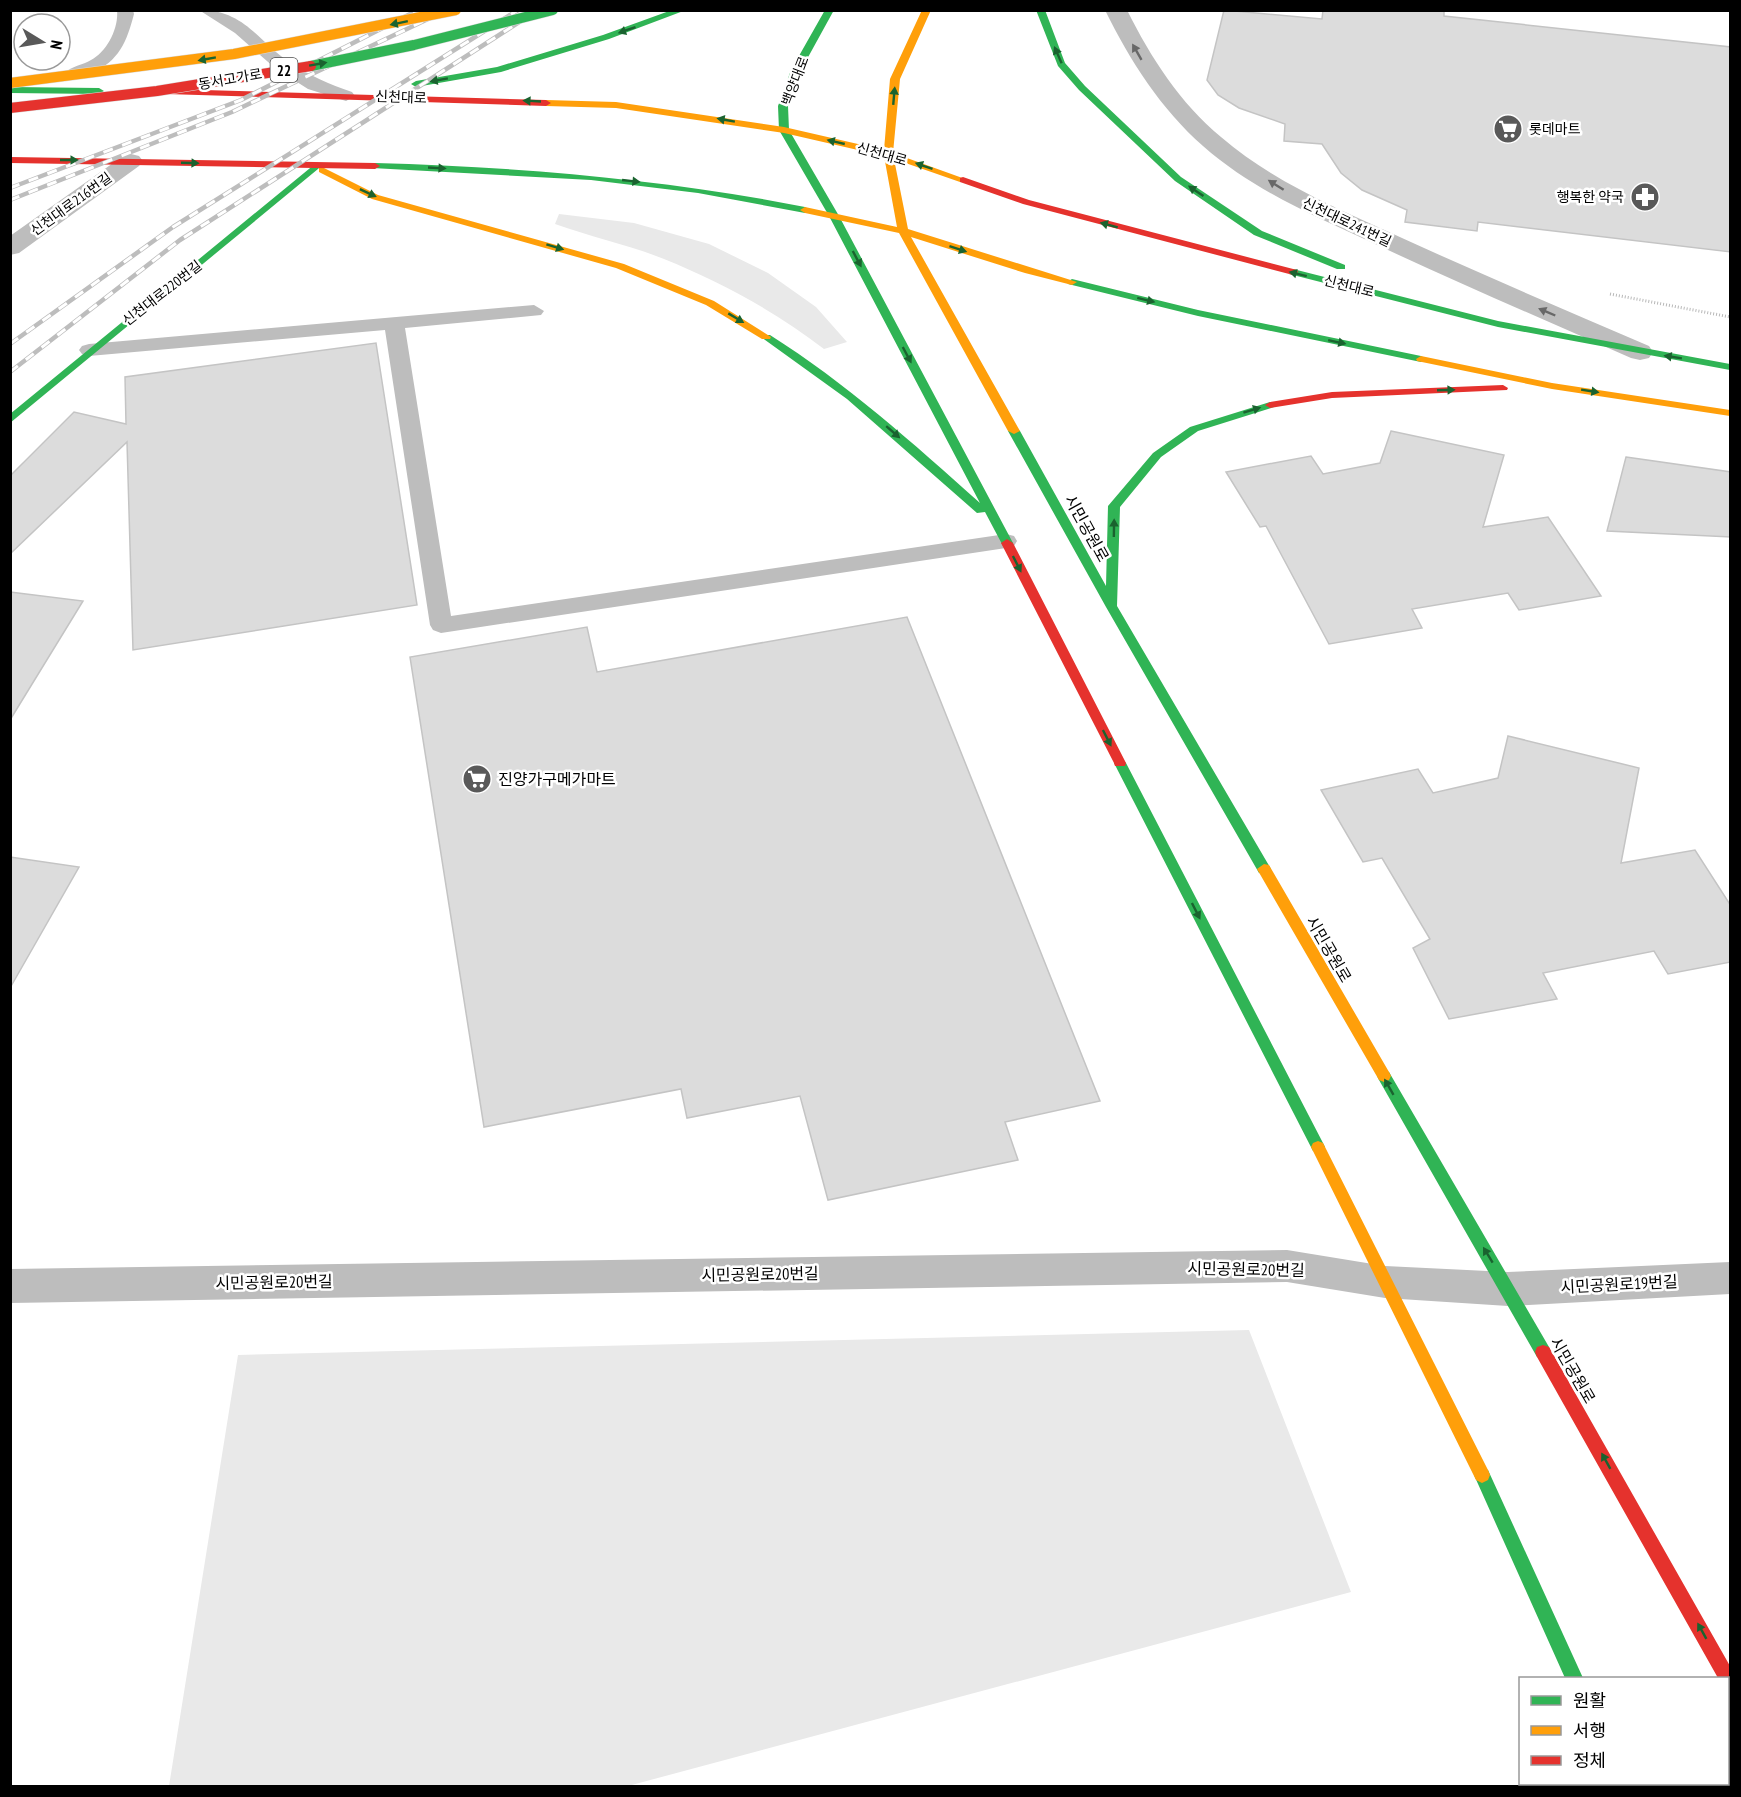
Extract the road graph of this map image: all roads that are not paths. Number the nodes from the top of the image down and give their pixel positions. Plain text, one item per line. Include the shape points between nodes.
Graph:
1 (125, 10) edge
2 (207, 10) edge
3 (456, 10) edge
4 (553, 10) edge
5 (682, 10) edge
6 (830, 10) edge
7 (927, 10) edge
8 (1040, 10) edge
9 (1116, 10) edge
10 (15, 88) edge
11 (346, 96) junction
12 (10, 108) edge
13 (784, 130) junction
14 (888, 154) junction
15 (10, 160) edge
16 (131, 160) junction
17 (315, 167) junction
18 (834, 216) junction
19 (903, 231) junction
20 (10, 248) edge
21 (534, 310) dead end
22 (394, 323) junction
23 (1498, 324) junction
24 (89, 350) junction
25 (1640, 352) junction
26 (1731, 367) edge
27 (1552, 386) junction
28 (1731, 413) edge
29 (10, 420) edge
30 (1000, 532) junction
31 (1112, 607) junction
32 (1731, 1278) edge
33 (1385, 1281) junction
34 (10, 1286) edge
35 (1508, 1289) junction
36 (1574, 1677) edge
37 (1728, 1677) edge

1 - 10 lane via 117,48 97,66
2 - 11 lane via 241,29 281,64 314,85
3 -> 10 main road, 동서고가로 / 22, bridge via 299,44
12 -> 4 main road, 동서고가로 / 22, bridge via 177,89 322,63 424,43
5 -> 11 main road via 498,70
6 - 13 main road, 백양대로 via 796,70 783,106
14 -> 7 main road via 895,79
23 -> 8 main road via 1258,233 1178,179 1061,64
25 -> 9 street, 신천대로241번길 via 1297,198 1229,156 1181,110 1152,74 1137,54
10 - 11 main road, 신천대로
13 -> 11 main road, 신천대로 via 616,105
14 -> 13 main road, 신천대로
13 - 18 main road, 백양대로
14 - 19 main road
23 -> 14 main road, 신천대로 via 1038,205
15 -> 16 main road
16 -> 17 main road
16 - 20 street, 신천대로216번길
17 -> 18 main road via 419,167 581,175 737,195
17 - 24 main road, 신천대로220번길 via 230,240
17 -> 30 main road via 375,197 620,266 710,303 798,356 878,419
18 - 19 main road
18 -> 30 main road
19 -> 27 main road via 1029,271 1198,313
19 - 31 main road, 시민공원로
21 - 22 lane
22 - 24 lane
22 - 30 lane via 441,626
23 - 25 main road, 신천대로
24 - 29 main road, 신천대로220번길
26 -> 25 main road, 신천대로
27 -> 28 main road
31 -> 27 main road via 1114,506 1157,455 1194,429 1259,407 1332,395
30 -> 33 main road
35 -> 31 main road, 시민공원로
32 - 35 street, 시민공원로19번길
33 - 34 street, 시민공원로20번길 via 1287,1266
33 - 35 street, 시민공원로20번길
33 - 36 main road via 1466,1440
37 -> 35 main road, 시민공원로

